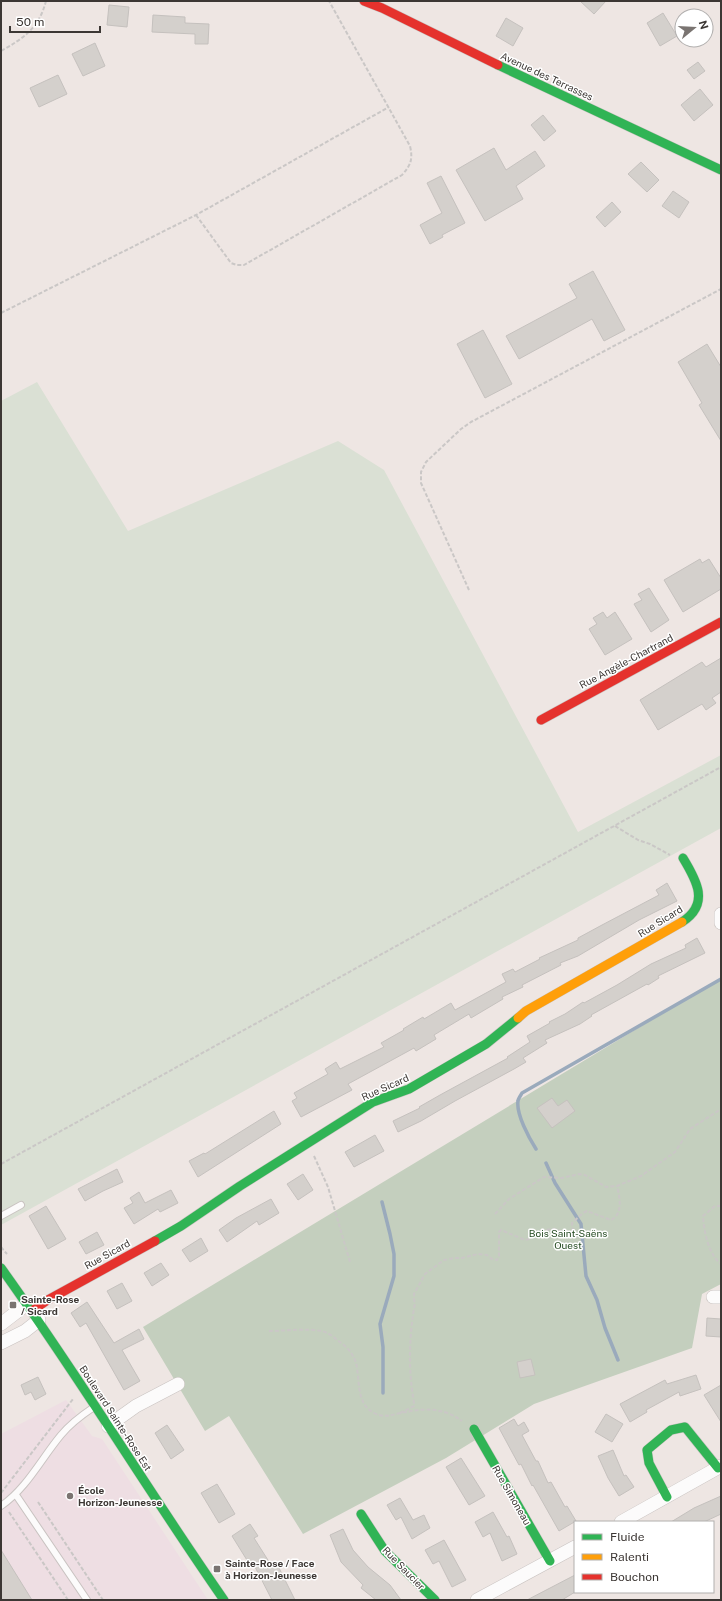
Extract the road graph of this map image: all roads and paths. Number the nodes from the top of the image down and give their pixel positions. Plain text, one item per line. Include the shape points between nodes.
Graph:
1 (46, 1) edge
2 (329, 1) edge
3 (364, 1) edge
4 (1, 51) edge
5 (389, 108) junction
6 (721, 170) edge
7 (196, 215) junction
8 (721, 289) edge
9 (1, 313) edge
10 (470, 590) dead end
11 (721, 622) edge
12 (541, 720) dead end
13 (721, 767) edge
14 (615, 826) junction
15 (683, 858) joint
16 (721, 914) edge
17 (721, 923) edge
18 (721, 1109) edge
19 (307, 1143) junction
20 (1, 1164) edge
21 (617, 1186) junction
22 (21, 1205) dead end
23 (721, 1206) edge
24 (495, 1214) dead end
25 (1, 1216) edge
26 (350, 1262) dead end
27 (721, 1264) edge
28 (1, 1268) edge
29 (33, 1312) junction
30 (1, 1324) edge
31 (269, 1330) dead end
32 (1, 1343) edge
33 (178, 1384) dead end
34 (75, 1398) dead end
35 (95, 1406) junction
36 (400, 1413) junction
37 (108, 1426) junction
38 (474, 1429) joint
39 (720, 1467) edge
40 (1, 1493) edge
41 (16, 1495) junction
42 (667, 1497) junction
43 (38, 1502) dead end
44 (1, 1506) edge
45 (9, 1512) dead end
46 (361, 1514) dead end
47 (623, 1521) edge
48 (574, 1548) edge
49 (550, 1561) junction
50 (68, 1600) edge
51 (87, 1600) edge
52 (103, 1600) edge
53 (224, 1600) edge
54 (435, 1600) edge
55 (477, 1600) edge

1 - 4 path via 37,24 27,36
2 - 5 path
3 - 6 street, Avenue des Terrasses
5 - 7 path
5 - 7 path via 410,146 413,156 410,167 402,175 244,265 231,263
7 - 9 path
8 - 10 path via 471,422 460,429 426,462 421,472 421,483
11 - 12 street, Rue Angèle-Chartrand
13 - 14 path
14 - 15 path via 676,858
14 - 20 path
15 - 19 street, Rue Sicard via 696,879 700,896 695,910 684,921 526,1011 486,1044 409,1089 373,1102
16 - 17 street
18 - 21 path via 690,1129 675,1152 666,1160 641,1176
19 - 26 path via 328,1187
19 - 29 street, Rue Sicard via 181,1226 46,1301
21 - 24 path via 606,1187 579,1174 562,1178 544,1177 509,1199
21 - 36 path via 620,1203 618,1214 611,1220 587,1212 572,1223 573,1234 550,1229 536,1232 525,1240 501,1230 497,1260 478,1254 454,1258 444,1260 425,1274 414,1294 411,1326 409,1357 414,1406
22 - 25 lane
23 - 27 path via 715,1206 703,1216 710,1247
28 - 29 street, Boulevard Sainte-Rose Est
29 - 30 street
29 - 32 street via 25,1331
29 - 35 street, Boulevard Sainte-Rose Est
31 - 36 path via 322,1331 333,1336 350,1351 356,1363 361,1398 366,1406 374,1413 384,1416
33 - 37 street via 136,1406
34 - 40 path
35 - 37 street, Boulevard Sainte-Rose Est
35 - 41 lane via 75,1420 61,1435
36 - 38 path via 439,1410 455,1416
37 - 53 street, Boulevard Sainte-Rose Est
38 - 49 street, Rue Simoneau
39 - 42 street
39 - 42 street via 685,1427 671,1430 647,1450 649,1463
41 - 44 lane
41 - 51 lane
42 - 47 street
43 - 52 path
45 - 50 path
46 - 54 street, Rue Saucier via 385,1550
48 - 49 street
49 - 55 street

